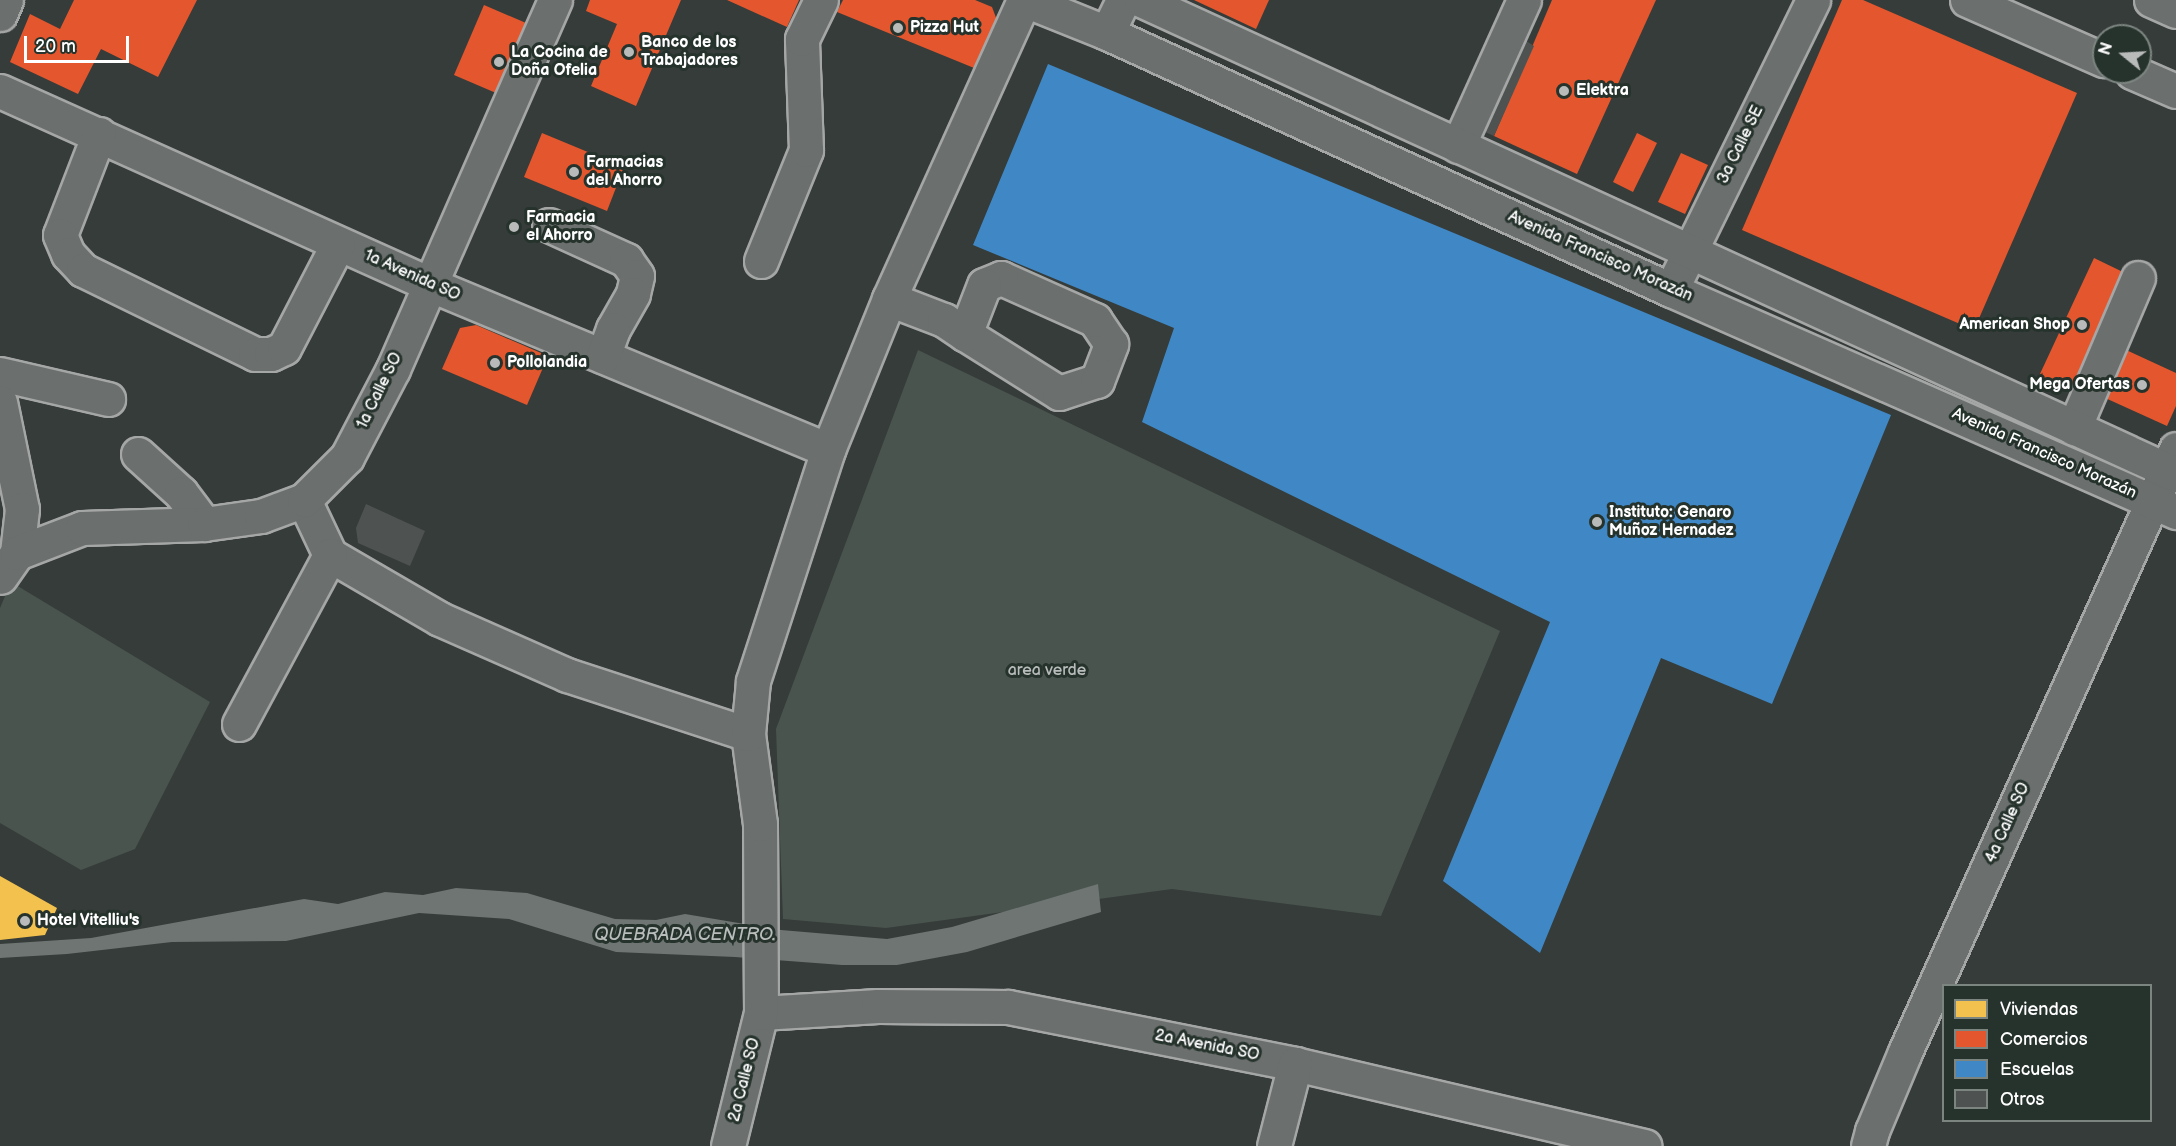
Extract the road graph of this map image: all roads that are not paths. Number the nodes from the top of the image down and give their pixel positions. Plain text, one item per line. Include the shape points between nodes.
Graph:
1 (6, 0) edge
2 (555, 0) edge
3 (820, 0) edge
4 (1024, 0) edge
5 (1122, 0) edge
6 (1141, 0) edge
7 (1524, 0) edge
8 (1813, 0) edge
9 (1966, 0) edge
10 (2151, 0) edge
11 (2176, 11) edge
12 (0, 14) edge
13 (1107, 33) junction
14 (2092, 55) edge
15 (2152, 81) edge
16 (0, 91) edge
17 (2176, 91) edge
18 (99, 134) junction
19 (1458, 146) junction
20 (549, 225) dead end
21 (338, 244) junction
22 (1688, 251) junction
23 (761, 261) dead end
24 (2138, 278) dead end
25 (429, 284) junction
26 (1671, 290) junction
27 (889, 299) junction
28 (965, 334) dead end
29 (603, 356) junction
30 (0, 374) edge
31 (108, 399) dead end
32 (0, 402) edge
33 (2074, 428) junction
34 (828, 450) junction
35 (138, 454) dead end
36 (2173, 464) edge
37 (8, 474) edge
38 (304, 500) junction
39 (2164, 507) edge
40 (204, 524) junction
41 (330, 555) junction
42 (9, 565) edge
43 (239, 724) dead end
44 (748, 734) junction
45 (762, 998) junction
46 (1295, 1064) junction
47 (1870, 1138) edge
48 (728, 1146) edge
49 (1274, 1146) edge
50 (1645, 1146) edge

1 - 12 street
2 - 25 street, 1a Calle SO
3 - 23 street via 802,39 806,150
4 - 13 street, Avenida Francisco Morazán
4 - 27 street, 2a Calle SO
5 - 13 street
6 - 19 street
7 - 19 street
8 - 22 street, 3a Calle SE
9 - 14 street
10 - 11 street
13 - 26 street, Avenida Francisco Morazán
15 - 17 street
16 - 18 street, 1a Avenida SO
18 - 21 street, 1a Avenida SO
18 - 21 street via 60,235 68,254 83,270 255,354 271,354 284,348
19 - 22 street
20 - 29 street via 626,260 637,276 633,294
21 - 25 street, 1a Avenida SO
22 - 26 street, 3a Calle SE
22 - 33 street
24 - 33 street
25 - 29 street, 1a Avenida SO
25 - 38 street, 1a Calle SO via 393,369 347,457
26 - 39 street, Avenida Francisco Morazán
27 - 28 street via 944,320
27 - 34 street, 2a Calle SO
29 - 34 street, 1a Avenida SO
30 - 31 street
32 - 37 street
33 - 36 street
34 - 44 street, 2a Calle SO via 753,681
35 - 40 street via 181,494
36 - 39 street, 4a Calle SO
37 - 42 street via 22,509
38 - 40 street, 1a Calle SO via 261,516
38 - 41 street
39 - 47 street, 4a Calle SO via 1905,1052
40 - 42 street, 1a Calle SO via 82,528
41 - 43 street
41 - 44 street via 440,619 567,675
44 - 45 street, 2a Calle SO via 760,824
45 - 46 street, 2a Avenida SO via 878,1006 1008,1007
45 - 48 street, 2a Calle SO
46 - 49 street
46 - 50 street, 2a Avenida SO

